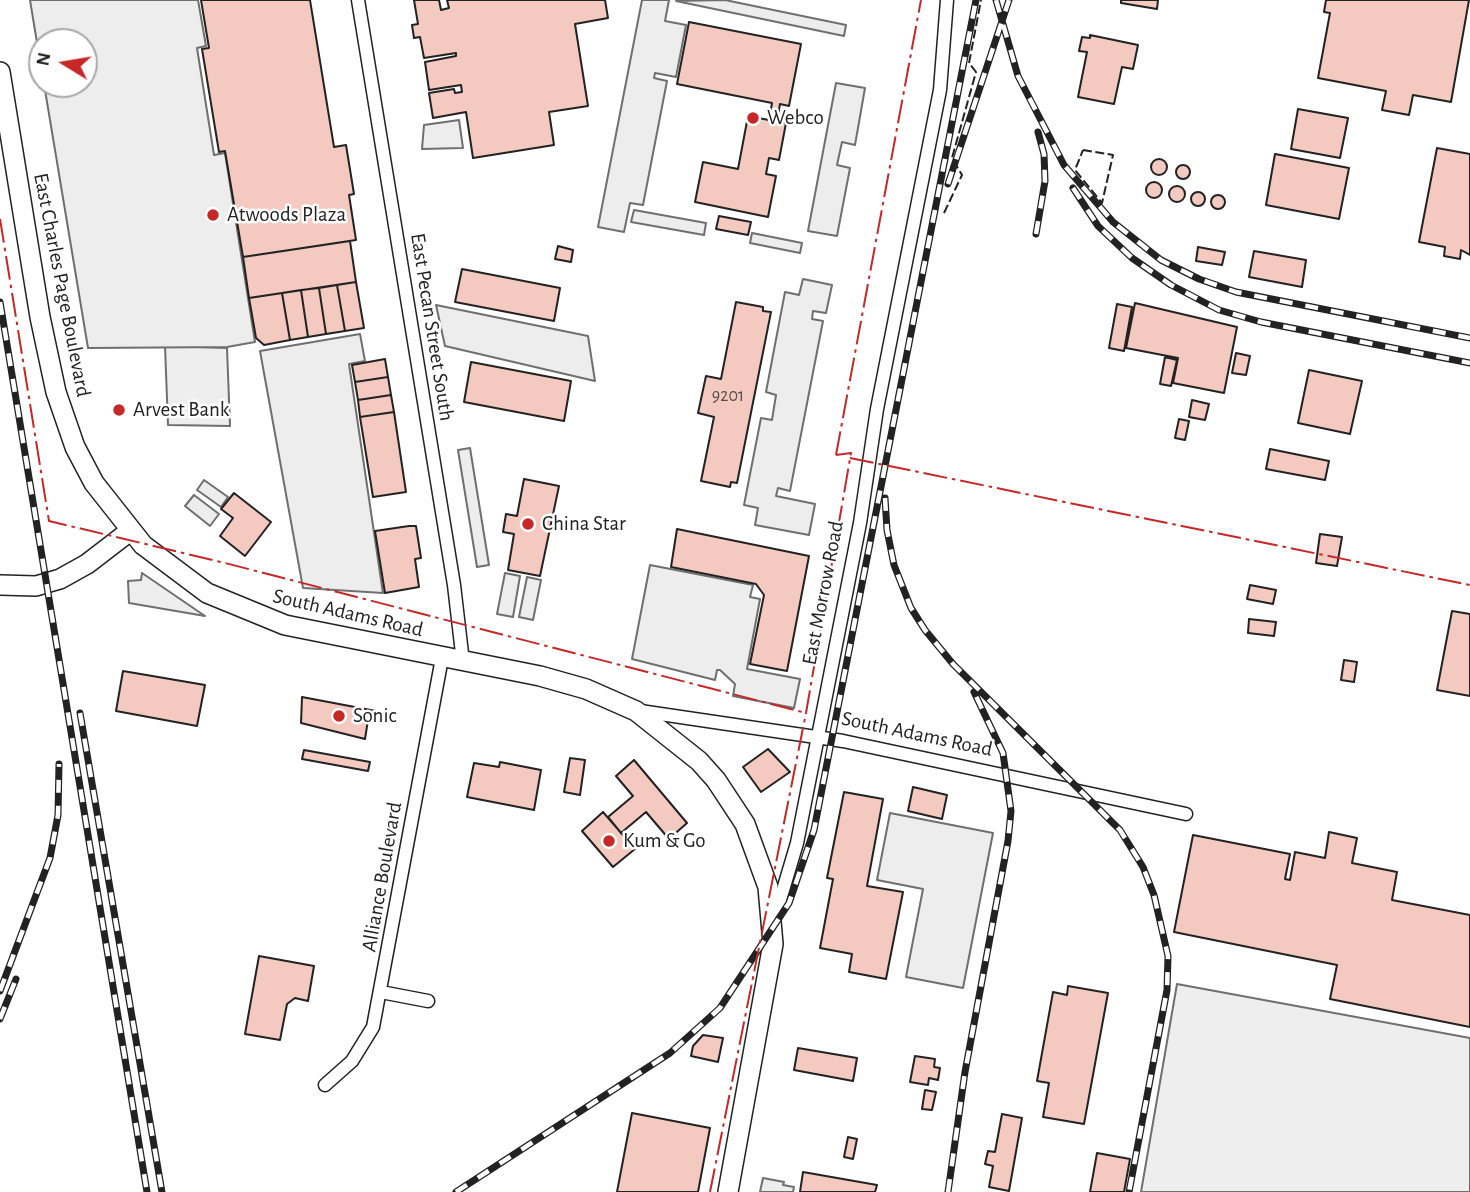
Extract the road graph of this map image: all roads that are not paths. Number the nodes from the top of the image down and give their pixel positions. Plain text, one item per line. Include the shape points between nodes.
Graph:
1 (358, 0) edge
2 (947, 0) edge
3 (0, 72) edge
4 (130, 531) junction
5 (0, 585) edge
6 (442, 657) junction
7 (463, 662) junction
8 (636, 711) junction
9 (817, 738) junction
10 (1186, 814) dead end
11 (772, 924) junction
12 (381, 992) junction
13 (428, 1001) dead end
14 (325, 1085) dead end
15 (728, 1192) edge

1 - 7 street, East Pecan Street South
2 - 9 street, East Morrow Road via 940,90
3 - 4 main road, East Charles Page Boulevard via 56,392 87,469
4 - 5 main road via 60,579 36,586
4 - 6 main road, South Adams Road via 186,580 233,606 306,631
6 - 7 main road, South Adams Road
6 - 12 street, Alliance Boulevard
7 - 8 main road, South Adams Road via 568,683
8 - 9 street, South Adams Road
8 - 11 main road, South Adams Road via 699,761 746,824 768,887
9 - 10 street, South Adams Road
9 - 11 street, East Morrow Road via 797,844
11 - 15 main road, East Morrow Road via 767,988
12 - 13 street
12 - 14 street, Alliance Boulevard via 365,1044

